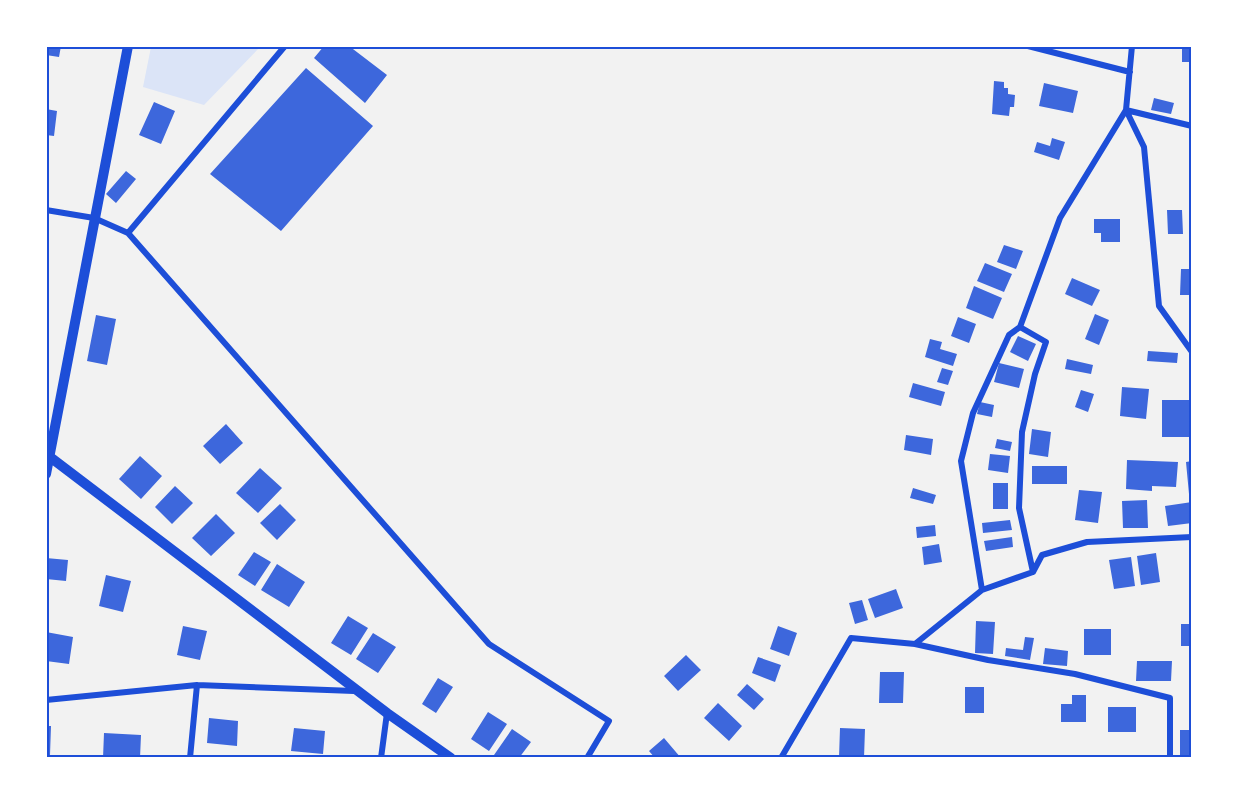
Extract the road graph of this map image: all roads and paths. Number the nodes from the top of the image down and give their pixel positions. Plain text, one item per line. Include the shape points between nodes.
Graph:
1 (128, 46) edge
2 (285, 46) edge
3 (1028, 46) edge
4 (1132, 46) edge
5 (1130, 72) junction
6 (1126, 110) junction
7 (1191, 126) edge
8 (46, 210) edge
9 (94, 219) junction
10 (128, 233) junction
11 (1020, 327) junction
12 (1191, 351) edge
13 (50, 457) junction
14 (46, 474) edge
15 (1191, 537) edge
16 (1033, 572) junction
17 (982, 590) junction
18 (915, 644) junction
19 (197, 685) junction
20 (360, 691) junction
21 (46, 700) edge
22 (387, 713) junction
23 (190, 758) edge
24 (381, 758) edge
25 (451, 758) edge
26 (586, 758) edge
27 (781, 758) edge
28 (1170, 758) edge

1 - 9 street
2 - 10 street
3 - 5 street
4 - 5 street
5 - 6 street
6 - 7 street
6 - 11 street via 1060,219
6 - 12 street via 1144,147 1159,306
8 - 9 street
9 - 10 street
9 - 13 street
10 - 26 street via 489,644 609,721
11 - 16 street via 1046,342 1022,432 1019,508
11 - 17 street via 1009,335 973,413 961,461
13 - 14 street
13 - 20 street
15 - 16 street via 1087,542 1042,555
16 - 17 street
17 - 18 street
18 - 27 street via 851,638
18 - 28 street via 1075,674 1170,698
19 - 20 street
19 - 21 street
19 - 23 street
20 - 22 street
22 - 24 street
22 - 25 street

